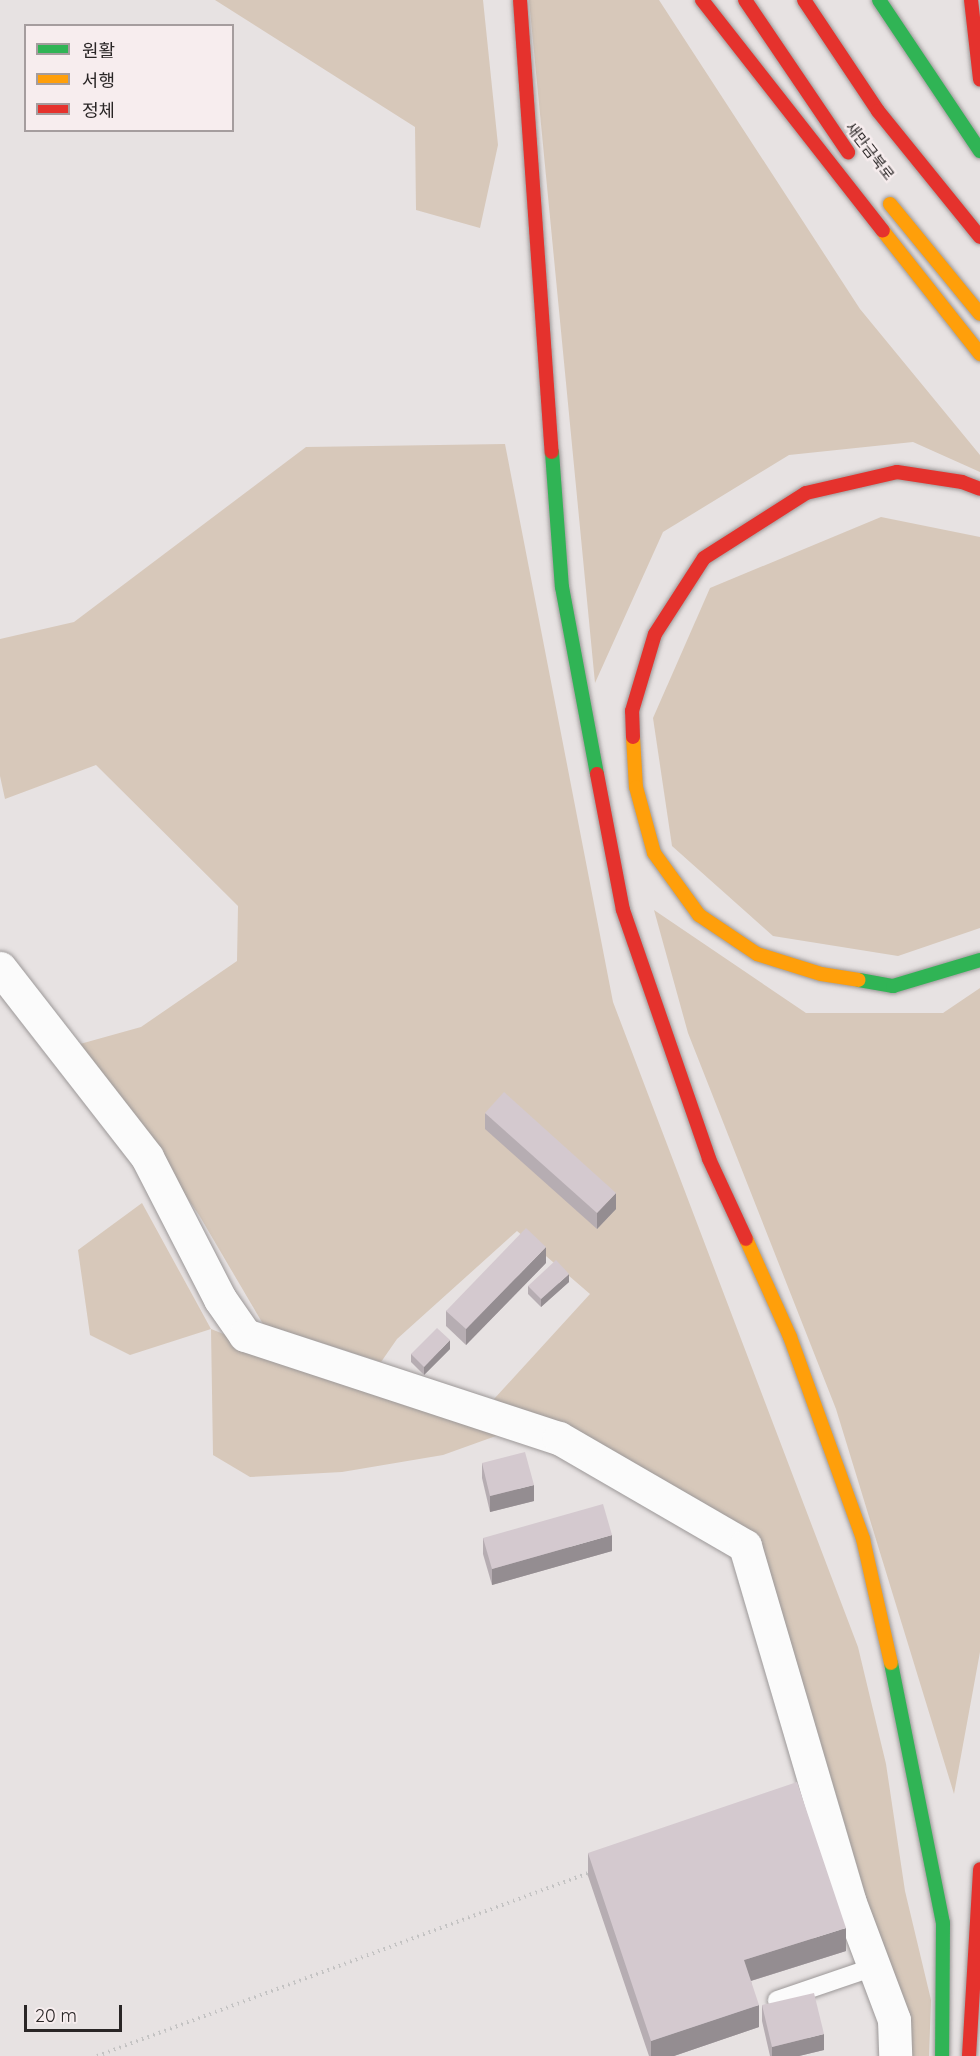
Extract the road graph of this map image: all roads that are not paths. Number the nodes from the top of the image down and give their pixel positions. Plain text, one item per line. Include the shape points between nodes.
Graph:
1 (520, 0) edge
2 (702, 0) edge
3 (745, 0) edge
4 (804, 0) edge
5 (879, 0) edge
6 (972, 0) edge
7 (980, 79) edge
8 (980, 151) edge
9 (859, 166) dead end
10 (882, 194) dead end
11 (980, 237) edge
12 (980, 315) edge
13 (980, 354) edge
14 (980, 489) edge
15 (980, 960) edge
16 (0, 968) edge
17 (980, 1869) edge
18 (874, 1967) junction
19 (777, 2000) edge
20 (895, 2056) edge
21 (942, 2056) edge
22 (969, 2056) edge

1 - 21 highway via 561,586 623,910 709,1159 790,1337 863,1539 910,1747 943,1923
2 - 13 highway
3 - 9 highway, 새만금북로
4 - 11 highway via 879,111
5 - 8 highway
6 - 7 highway
10 - 12 highway, 새만금북로
14 - 15 highway via 962,482 897,472 806,493 787,505 704,558 655,634 632,711 636,787 654,853 699,915 757,954 822,974 893,986
16 - 18 street via 147,1157 220,1299 245,1335 560,1438 745,1546 849,1900
17 - 22 highway
18 - 19 lane
18 - 20 street via 894,2020

